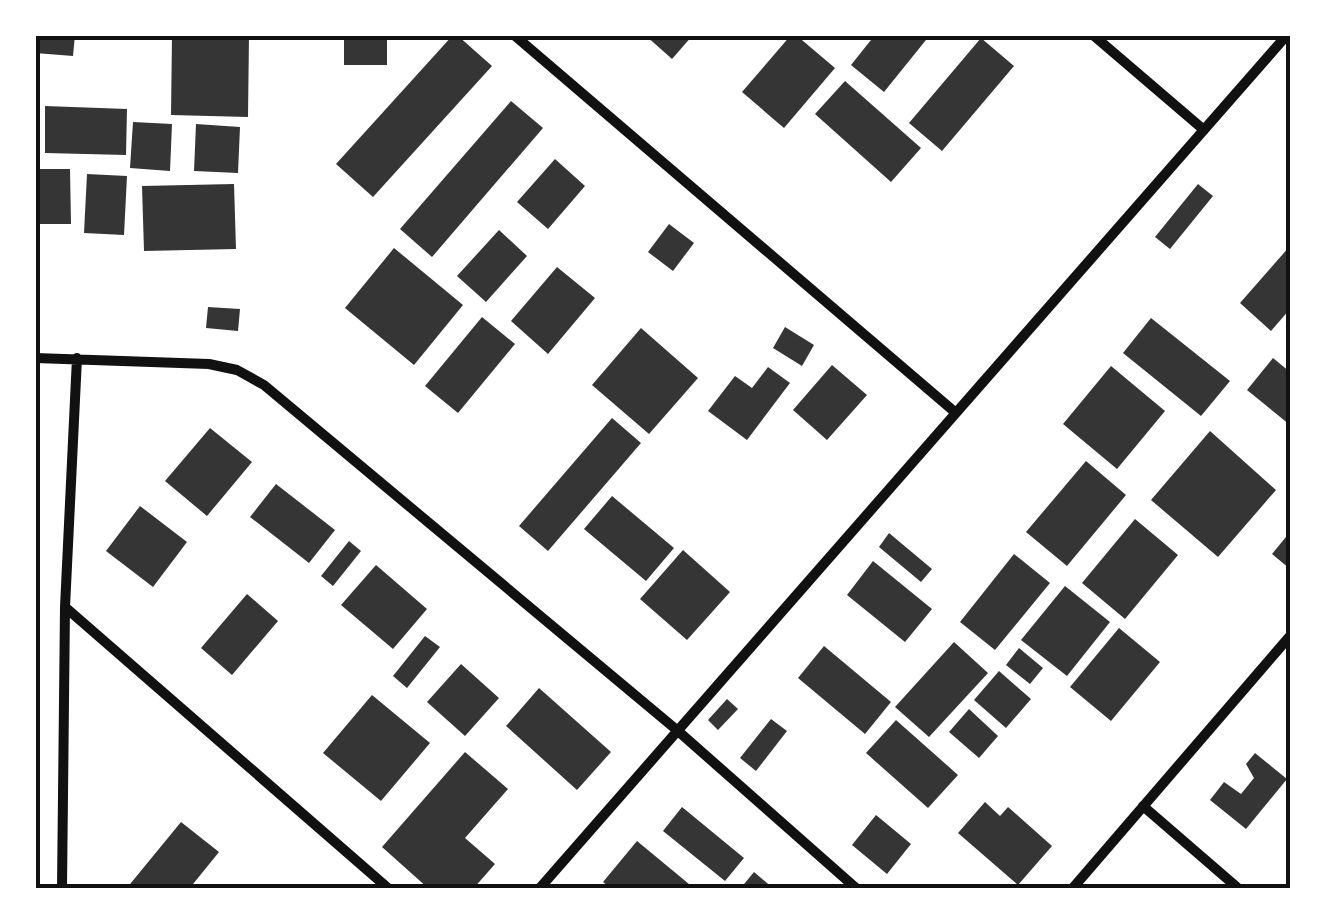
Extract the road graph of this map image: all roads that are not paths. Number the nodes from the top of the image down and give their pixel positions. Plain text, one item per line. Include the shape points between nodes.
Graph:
1 (514, 35) edge
2 (1093, 35) edge
3 (1287, 35) edge
4 (1204, 130) junction
5 (35, 358) edge
6 (77, 358) junction
7 (956, 413) junction
8 (65, 607) junction
9 (1290, 636) edge
10 (678, 731) junction
11 (1143, 806) junction
12 (62, 889) edge
13 (389, 889) edge
14 (540, 889) edge
15 (857, 889) edge
16 (1072, 889) edge
17 (1239, 889) edge

1 - 7 street
2 - 4 street
3 - 4 street
4 - 7 street
5 - 6 street
6 - 8 street
6 - 10 street via 209,364 264,385
7 - 10 street
8 - 12 street
8 - 13 street
9 - 11 street
10 - 14 street
10 - 15 street
11 - 16 street
11 - 17 street

